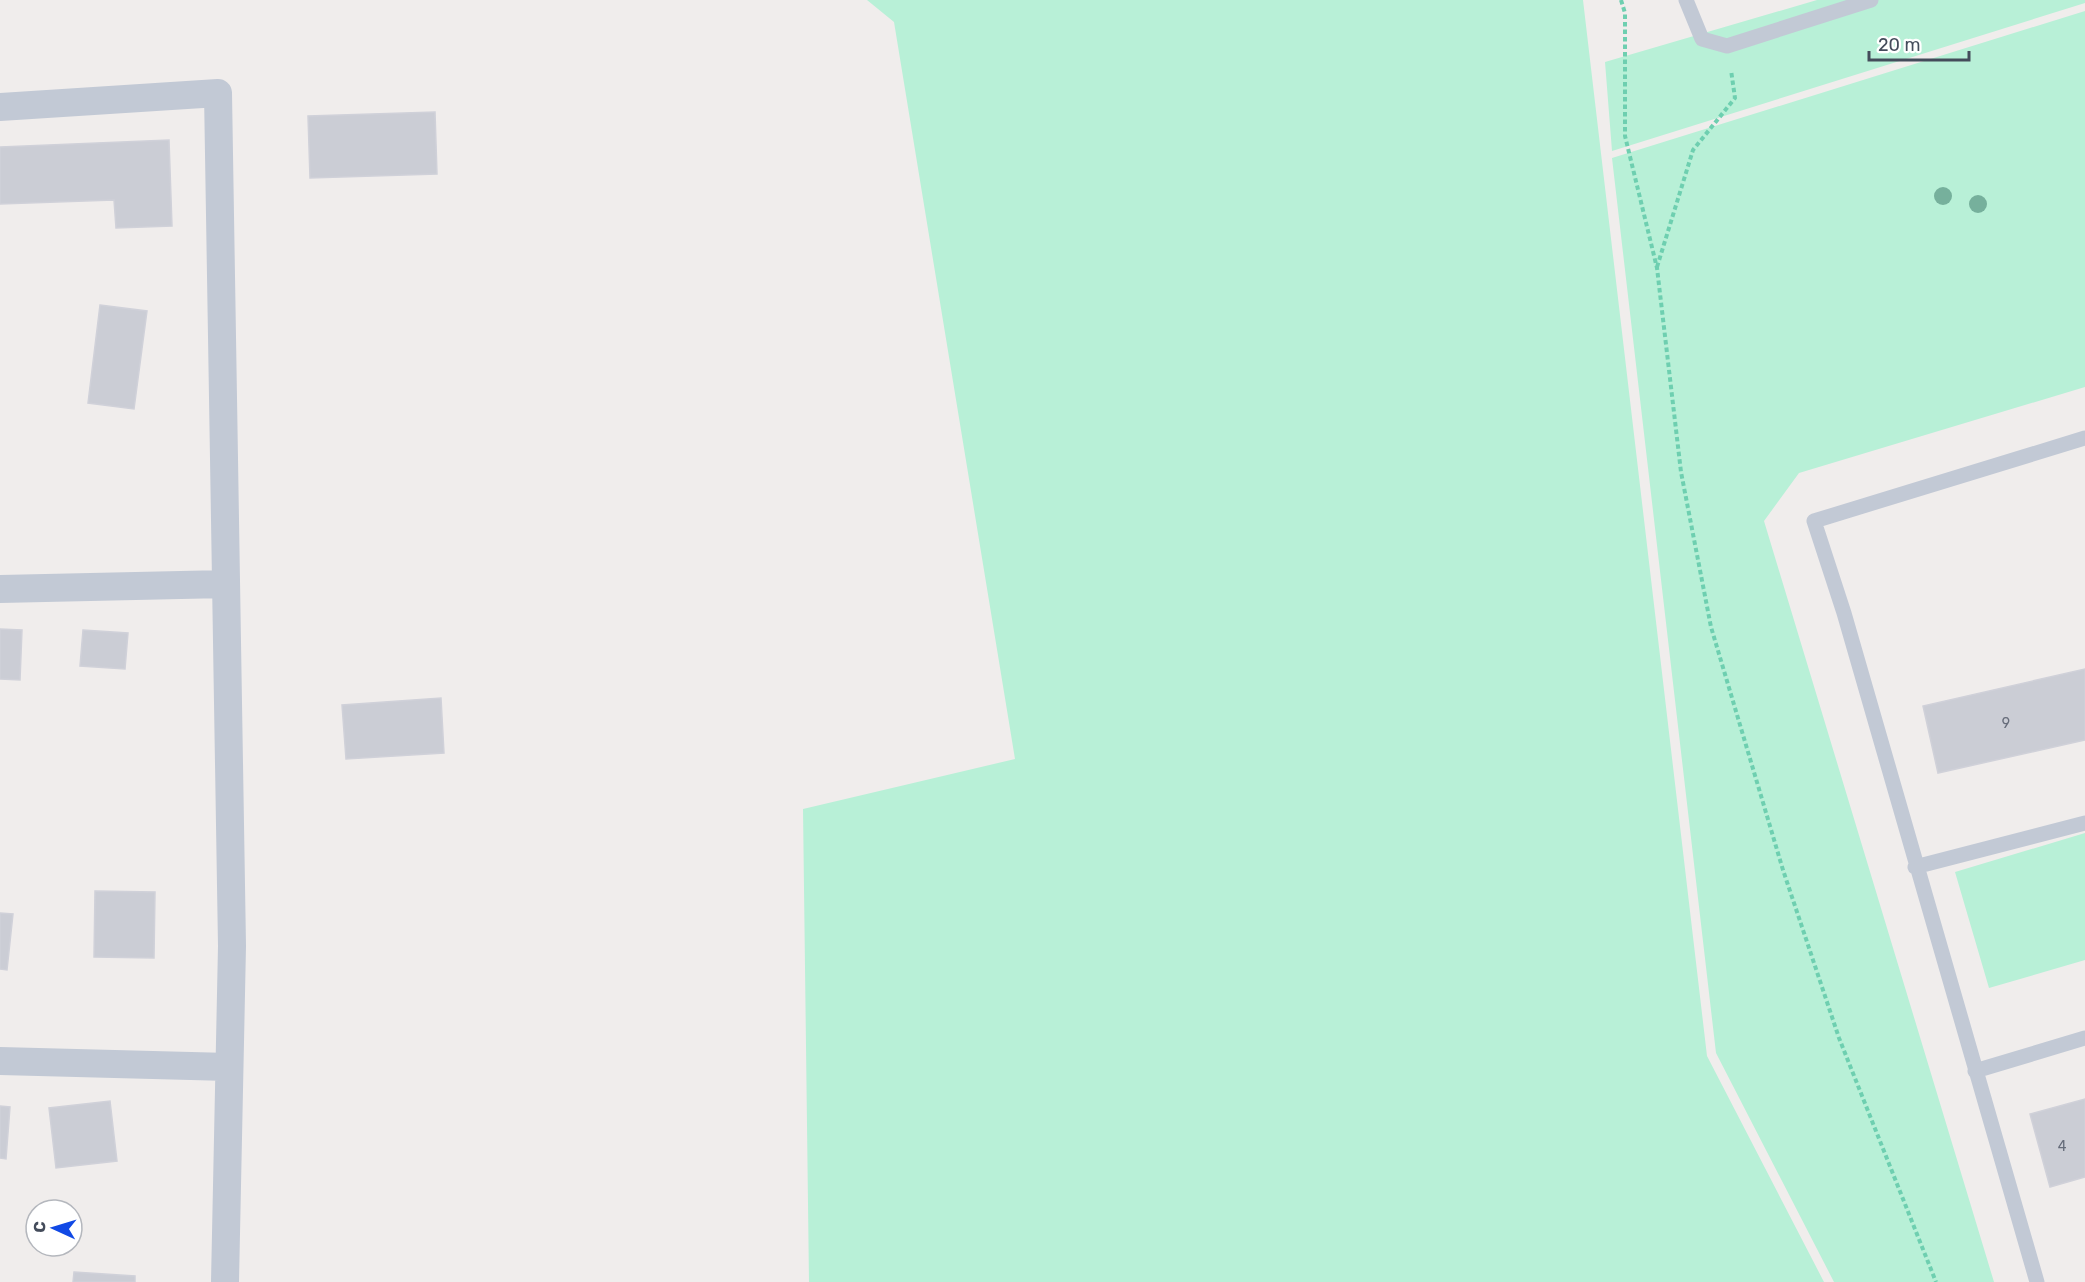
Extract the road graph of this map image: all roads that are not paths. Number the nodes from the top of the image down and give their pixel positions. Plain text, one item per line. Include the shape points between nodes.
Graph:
1 (1686, 0) edge
2 (1871, 0) edge
3 (0, 107) edge
4 (2085, 438) edge
5 (226, 584) junction
6 (0, 589) edge
7 (2085, 823) edge
8 (1915, 867) junction
9 (2085, 1038) edge
10 (0, 1061) edge
11 (229, 1067) junction
12 (1975, 1071) junction
13 (225, 1282) edge
14 (2037, 1282) edge

1 - 2 lane via 1701,39 1727,46
3 - 5 street via 218,93
4 - 8 lane via 1814,521 1844,613
5 - 6 street
5 - 11 street via 232,946
7 - 8 lane
8 - 12 lane
9 - 12 lane
10 - 11 street
11 - 13 street
12 - 14 lane

